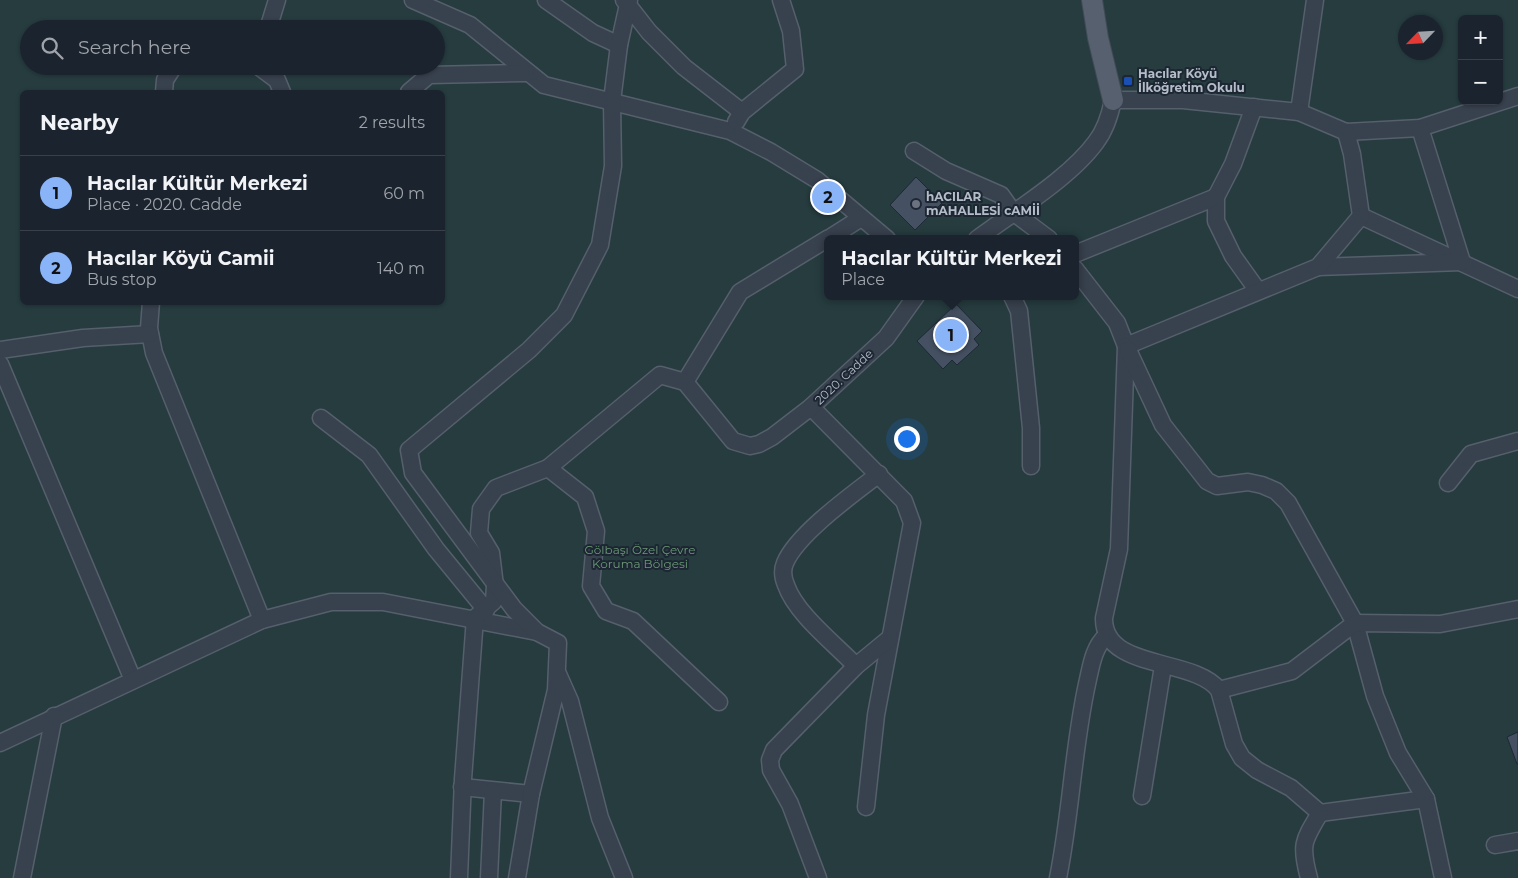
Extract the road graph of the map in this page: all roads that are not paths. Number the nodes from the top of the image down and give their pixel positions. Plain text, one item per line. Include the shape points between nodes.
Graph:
1 (277, 0) edge
2 (413, 0) edge
3 (546, 0) edge
4 (781, 0) edge
5 (1092, 0) edge
6 (1315, 0) edge
7 (627, 2) edge
8 (271, 20) edge
9 (619, 45) junction
10 (526, 73) junction
11 (168, 75) edge
12 (270, 75) edge
13 (428, 75) edge
14 (445, 75) edge
15 (164, 90) edge
16 (281, 90) edge
17 (412, 90) edge
18 (1518, 96) edge
19 (1113, 100) junction
20 (612, 101) junction
21 (1254, 107) junction
22 (742, 112) junction
23 (1299, 112) junction
24 (1420, 128) junction
25 (730, 131) junction
26 (1346, 132) junction
27 (914, 151) dead end
28 (1216, 197) junction
29 (1013, 212) junction
30 (1361, 216) junction
31 (862, 218) junction
32 (834, 235) edge
33 (882, 235) edge
34 (982, 235) edge
35 (1042, 235) edge
36 (824, 241) edge
37 (1079, 252) edge
38 (1462, 262) junction
39 (1318, 267) junction
40 (1079, 274) edge
41 (1518, 288) edge
42 (1258, 291) junction
43 (913, 300) edge
44 (1022, 304) edge
45 (151, 305) edge
46 (150, 334) junction
47 (1126, 346) junction
48 (0, 350) edge
49 (0, 364) edge
50 (685, 382) junction
51 (811, 407) junction
52 (321, 418) dead end
53 (1518, 441) edge
54 (1031, 466) dead end
55 (548, 468) junction
56 (879, 474) junction
57 (1448, 482) dead end
58 (495, 586) junction
59 (1518, 609) edge
60 (481, 614) junction
61 (262, 620) junction
62 (1355, 623) junction
63 (537, 632) junction
64 (1106, 636) junction
65 (890, 638) junction
66 (856, 666) junction
67 (1163, 666) junction
68 (555, 668) junction
69 (133, 680) junction
70 (1219, 690) junction
71 (719, 702) dead end
72 (54, 716) junction
73 (0, 743) edge
74 (462, 787) junction
75 (493, 791) junction
76 (531, 794) junction
77 (1142, 796) dead end
78 (1426, 799) junction
79 (866, 807) dead end
80 (1320, 813) junction
81 (1518, 841) edge
82 (1494, 845) dead end
83 (22, 878) edge
84 (459, 878) edge
85 (488, 878) edge
86 (517, 878) edge
87 (624, 878) edge
88 (818, 878) edge
89 (1058, 878) edge
90 (1309, 878) edge
91 (1443, 878) edge

1 - 8 street
2 - 10 street via 470,26
3 - 9 street via 593,34
4 - 22 street via 790,31 795,69
5 - 19 main road
6 - 23 street
7 - 9 street
7 - 22 street via 649,32 684,68
9 - 20 street
10 - 14 street
10 - 20 street via 544,85
11 - 15 street
12 - 16 street via 277,80
13 - 17 street
18 - 24 street
19 - 21 street via 1183,100
19 - 29 street via 1108,120 1089,151
20 - 25 street
20 - 58 street via 613,166 600,244 564,315 529,350 409,450 413,472
21 - 23 street
21 - 28 street via 1233,164
22 - 25 street
23 - 26 street
24 - 26 street
24 - 38 street
25 - 31 street via 817,180
26 - 30 street
27 - 29 street via 946,171 1001,195
28 - 37 street
28 - 42 street via 1216,221 1233,256
29 - 34 street
29 - 35 street
30 - 38 street
30 - 39 street
31 - 32 street
31 - 33 street
36 - 50 street via 740,292
38 - 39 street
38 - 41 street
39 - 42 street
40 - 47 street via 1117,323
42 - 47 street
43 - 51 street, 2020. Cadde via 886,338
44 - 54 street
45 - 46 street
46 - 48 street via 83,338
46 - 61 street via 181,423
47 - 62 street via 1163,425 1207,481 1218,486 1248,482 1262,485 1276,491 1288,503
47 - 64 street via 1119,549 1104,618
49 - 69 street
50 - 51 street, 2020. Cadde via 732,441 750,446 772,437
50 - 55 street via 660,375
51 - 56 street
52 - 60 street via 368,456
53 - 57 street via 1471,454
55 - 58 street via 496,488 481,509 479,533 491,553
55 - 71 street via 585,497 596,531 591,586 606,611 633,621
56 - 65 street via 904,501 912,523
56 - 66 street via 828,513 791,551 784,564 783,573 792,597
58 - 60 street via 494,601
58 - 63 street
59 - 62 street via 1440,624
60 - 61 street via 383,602 331,602
60 - 63 street
60 - 74 street
61 - 69 street
62 - 70 street via 1292,671
62 - 78 street via 1375,696 1398,753
63 - 68 street via 558,643
64 - 67 street via 1117,647
64 - 89 street via 1094,656 1077,728
65 - 66 street
65 - 79 street via 876,715
66 - 88 street via 771,755 771,770 790,804
67 - 70 street via 1199,675
67 - 77 street
68 - 76 street via 556,690
68 - 87 street via 570,701 600,818
69 - 72 street
70 - 80 street via 1234,744 1242,758 1291,788
72 - 73 street
72 - 83 street
74 - 75 street
74 - 84 street
75 - 76 street
75 - 85 street
76 - 86 street
78 - 80 street
78 - 91 street
80 - 90 street via 1304,840
81 - 82 street

